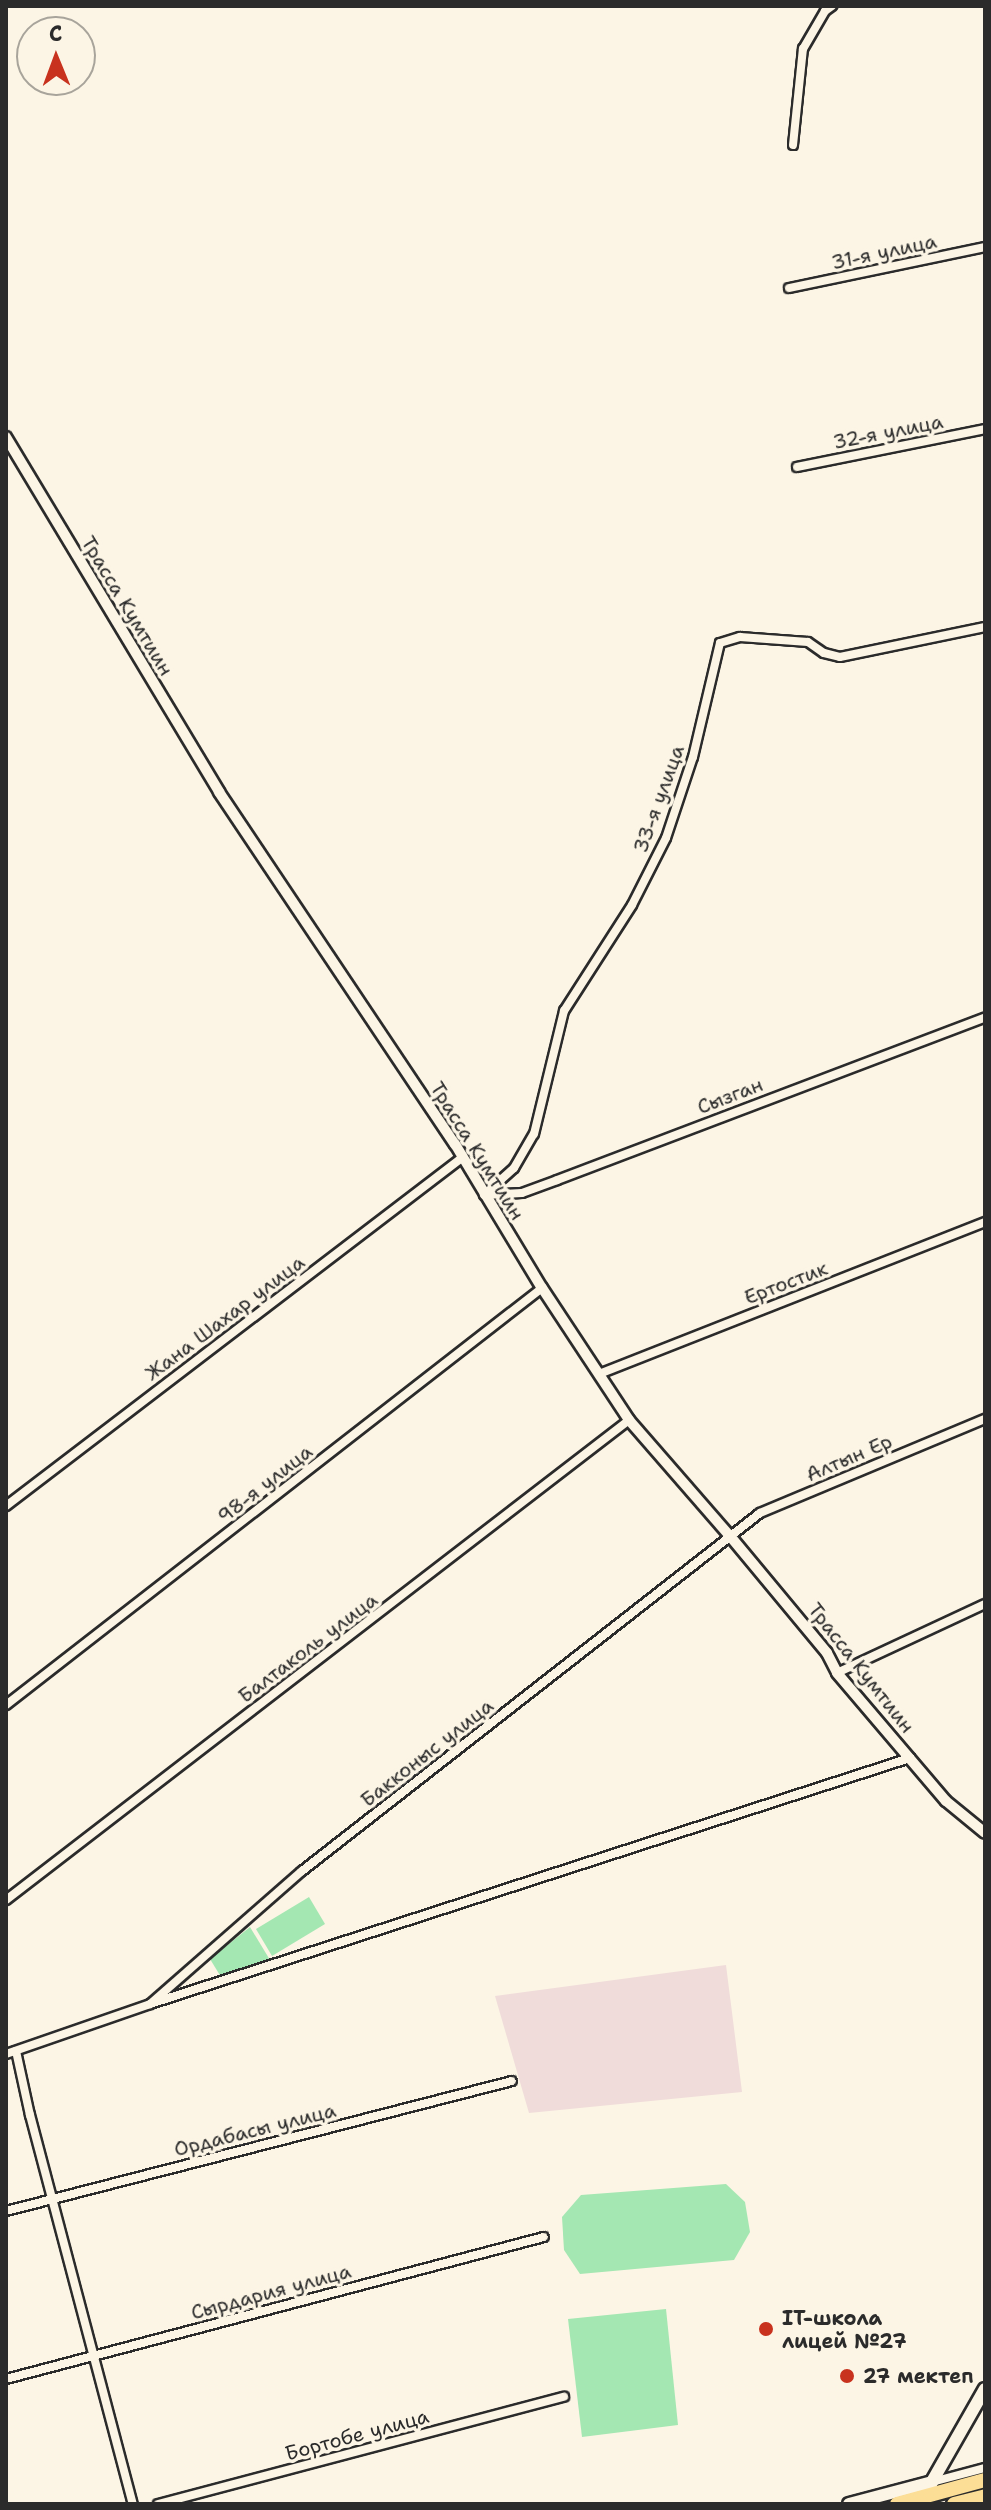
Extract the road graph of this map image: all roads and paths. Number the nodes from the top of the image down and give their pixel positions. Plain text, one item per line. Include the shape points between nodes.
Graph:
1 (832, 6) edge
2 (793, 145) dead end
3 (985, 247) edge
4 (789, 288) dead end
5 (985, 429) edge
6 (6, 437) edge
7 (797, 467) dead end
8 (985, 627) edge
9 (985, 1017) edge
10 (463, 1157) junction
11 (484, 1195) junction
12 (985, 1222) edge
13 (542, 1288) junction
14 (599, 1374) junction
15 (985, 1419) edge
16 (629, 1420) junction
17 (6, 1506) edge
18 (730, 1536) junction
19 (985, 1604) edge
20 (837, 1673) junction
21 (6, 1705) edge
22 (910, 1758) junction
23 (985, 1833) edge
24 (6, 1900) edge
25 (150, 2004) junction
26 (16, 2051) junction
27 (6, 2054) edge
28 (512, 2081) dead end
29 (54, 2198) junction
30 (6, 2211) edge
31 (544, 2237) dead end
32 (96, 2355) junction
33 (6, 2379) edge
34 (985, 2389) edge
35 (564, 2397) dead end
36 (985, 2468) edge
37 (985, 2480) edge
38 (932, 2482) junction
39 (985, 2496) edge
40 (921, 2500) edge
41 (133, 2504) edge
42 (158, 2504) edge
43 (849, 2504) edge
44 (897, 2504) edge
45 (954, 2504) edge

1 - 2 street via 803,49
3 - 4 street, 31-я улица
5 - 7 street, 32-я улица
6 - 10 street, Трасса Кумтиин via 219,792
8 - 11 street, 33-я улица via 840,657 808,642 740,637 720,643 693,757 666,838 632,905 564,1011 534,1134 514,1168
9 - 11 street, Сызган via 545,1185 522,1193
10 - 11 street, Трасса Кумтиин
10 - 17 street, Жана Шахар улица
11 - 13 street, Трасса Кумтиин
12 - 14 street, Ертостик
13 - 14 street, Трасса Кумтиин
13 - 21 street, 98-я улица
14 - 16 street, Трасса Кумтиин
15 - 18 street, Алтын Ер via 760,1513
16 - 18 street, Трасса Кумтиин
16 - 24 street, Балтаколь улица
18 - 20 street, Трасса Кумтиин via 827,1653
18 - 25 street, Бакконыс улица via 302,1871
19 - 20 street
20 - 22 street, Трасса Кумтиин
22 - 23 street, Трасса Кумтиин via 946,1801
22 - 25 street
25 - 26 street
26 - 27 street
26 - 29 street
28 - 29 street, Ордабасы улица
29 - 30 street, Ордабасы улица
29 - 32 street
31 - 32 street, Сырдария улица
32 - 33 street, Сырдария улица
32 - 41 street
34 - 38 main road
35 - 42 street, Бортобе улица
36 - 38 street
37 - 40 highway
38 - 40 main road
38 - 43 main road
39 - 45 highway
40 - 44 highway

